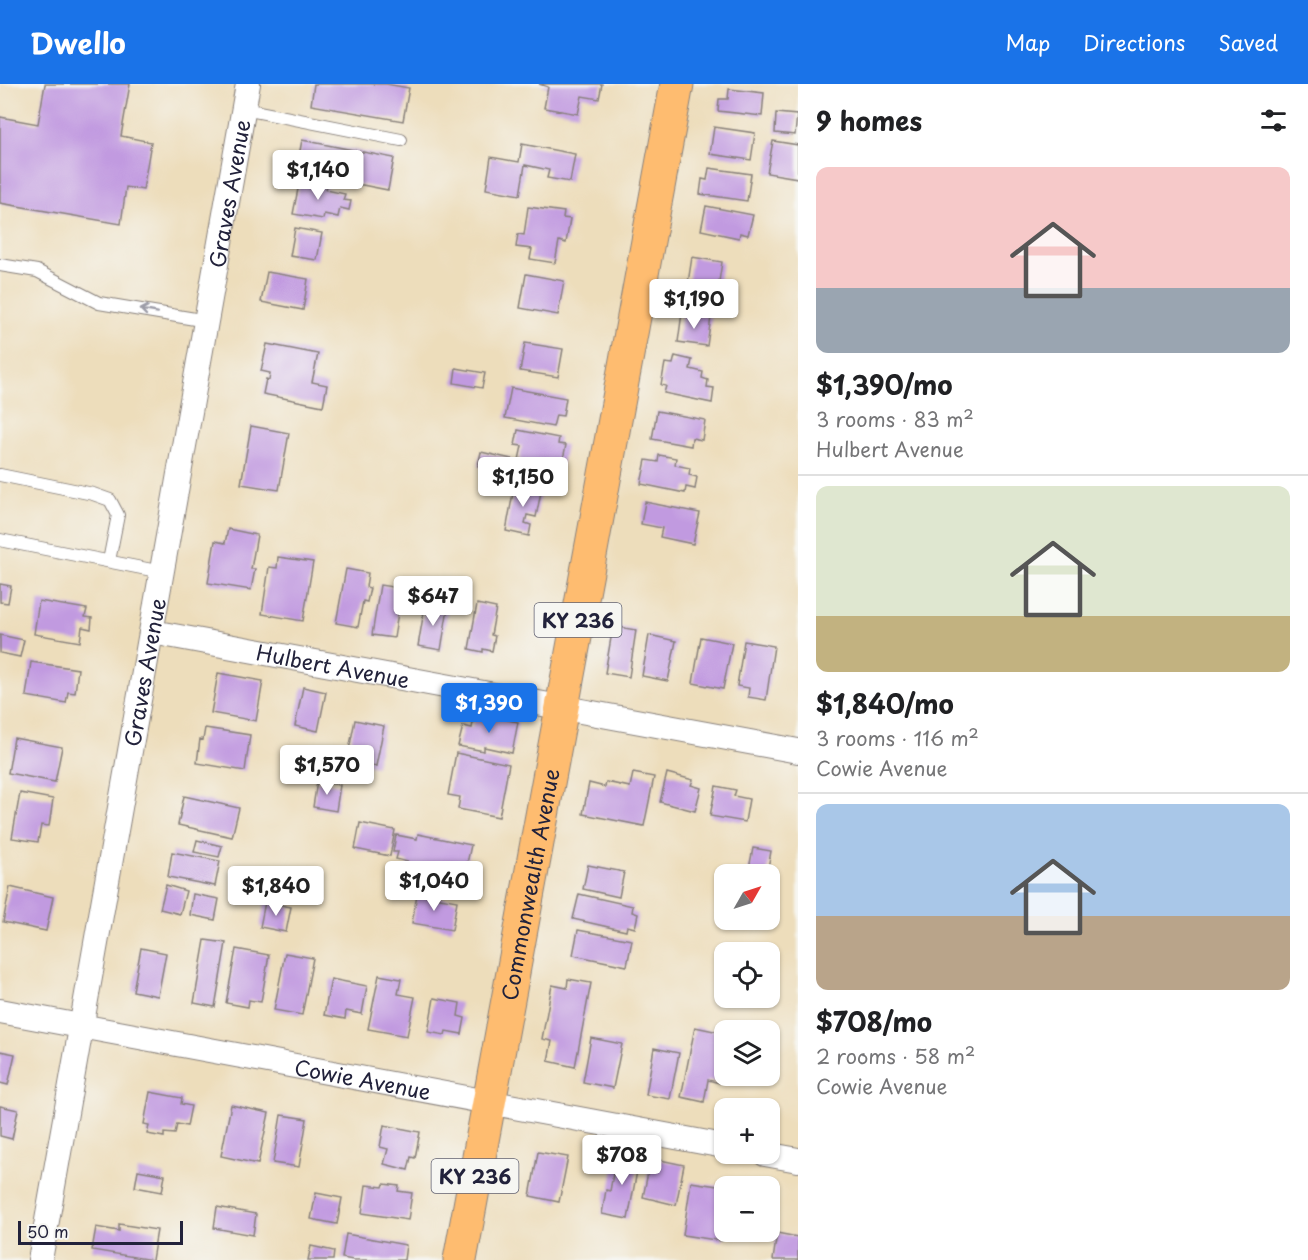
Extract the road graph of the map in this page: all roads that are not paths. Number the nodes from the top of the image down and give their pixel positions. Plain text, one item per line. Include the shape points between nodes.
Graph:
1 (249, 84) edge
2 (677, 84) edge
3 (244, 108) junction
4 (401, 140) dead end
5 (0, 265) edge
6 (207, 321) junction
7 (0, 475) edge
8 (0, 540) edge
9 (109, 561) junction
10 (162, 572) junction
11 (152, 632) junction
12 (562, 707) junction
13 (798, 751) edge
14 (0, 1011) edge
15 (82, 1026) junction
16 (489, 1103) junction
17 (714, 1144) edge
18 (780, 1157) edge
19 (798, 1160) edge
20 (40, 1260) edge
21 (460, 1260) edge

1 - 3 street, Graves Avenue
2 - 12 main road, Commonwealth Avenue / KY 236
3 - 4 lane
3 - 6 street, Graves Avenue
6 -> 5 lane via 99,303 37,271
6 - 10 street, Graves Avenue
7 - 9 lane via 110,500 118,515
8 - 9 lane
9 - 10 lane
10 - 11 street, Graves Avenue
11 - 12 street, Hulbert Avenue
11 - 15 street, Graves Avenue
12 - 13 street, Hulbert Avenue
12 - 16 main road, Commonwealth Avenue / KY 236
14 - 15 street, Cowie Avenue
15 - 16 street, Cowie Avenue
15 - 20 street, Graves Avenue
16 - 17 street, Cowie Avenue
16 - 21 main road, Commonwealth Avenue / KY 236
18 - 19 street

